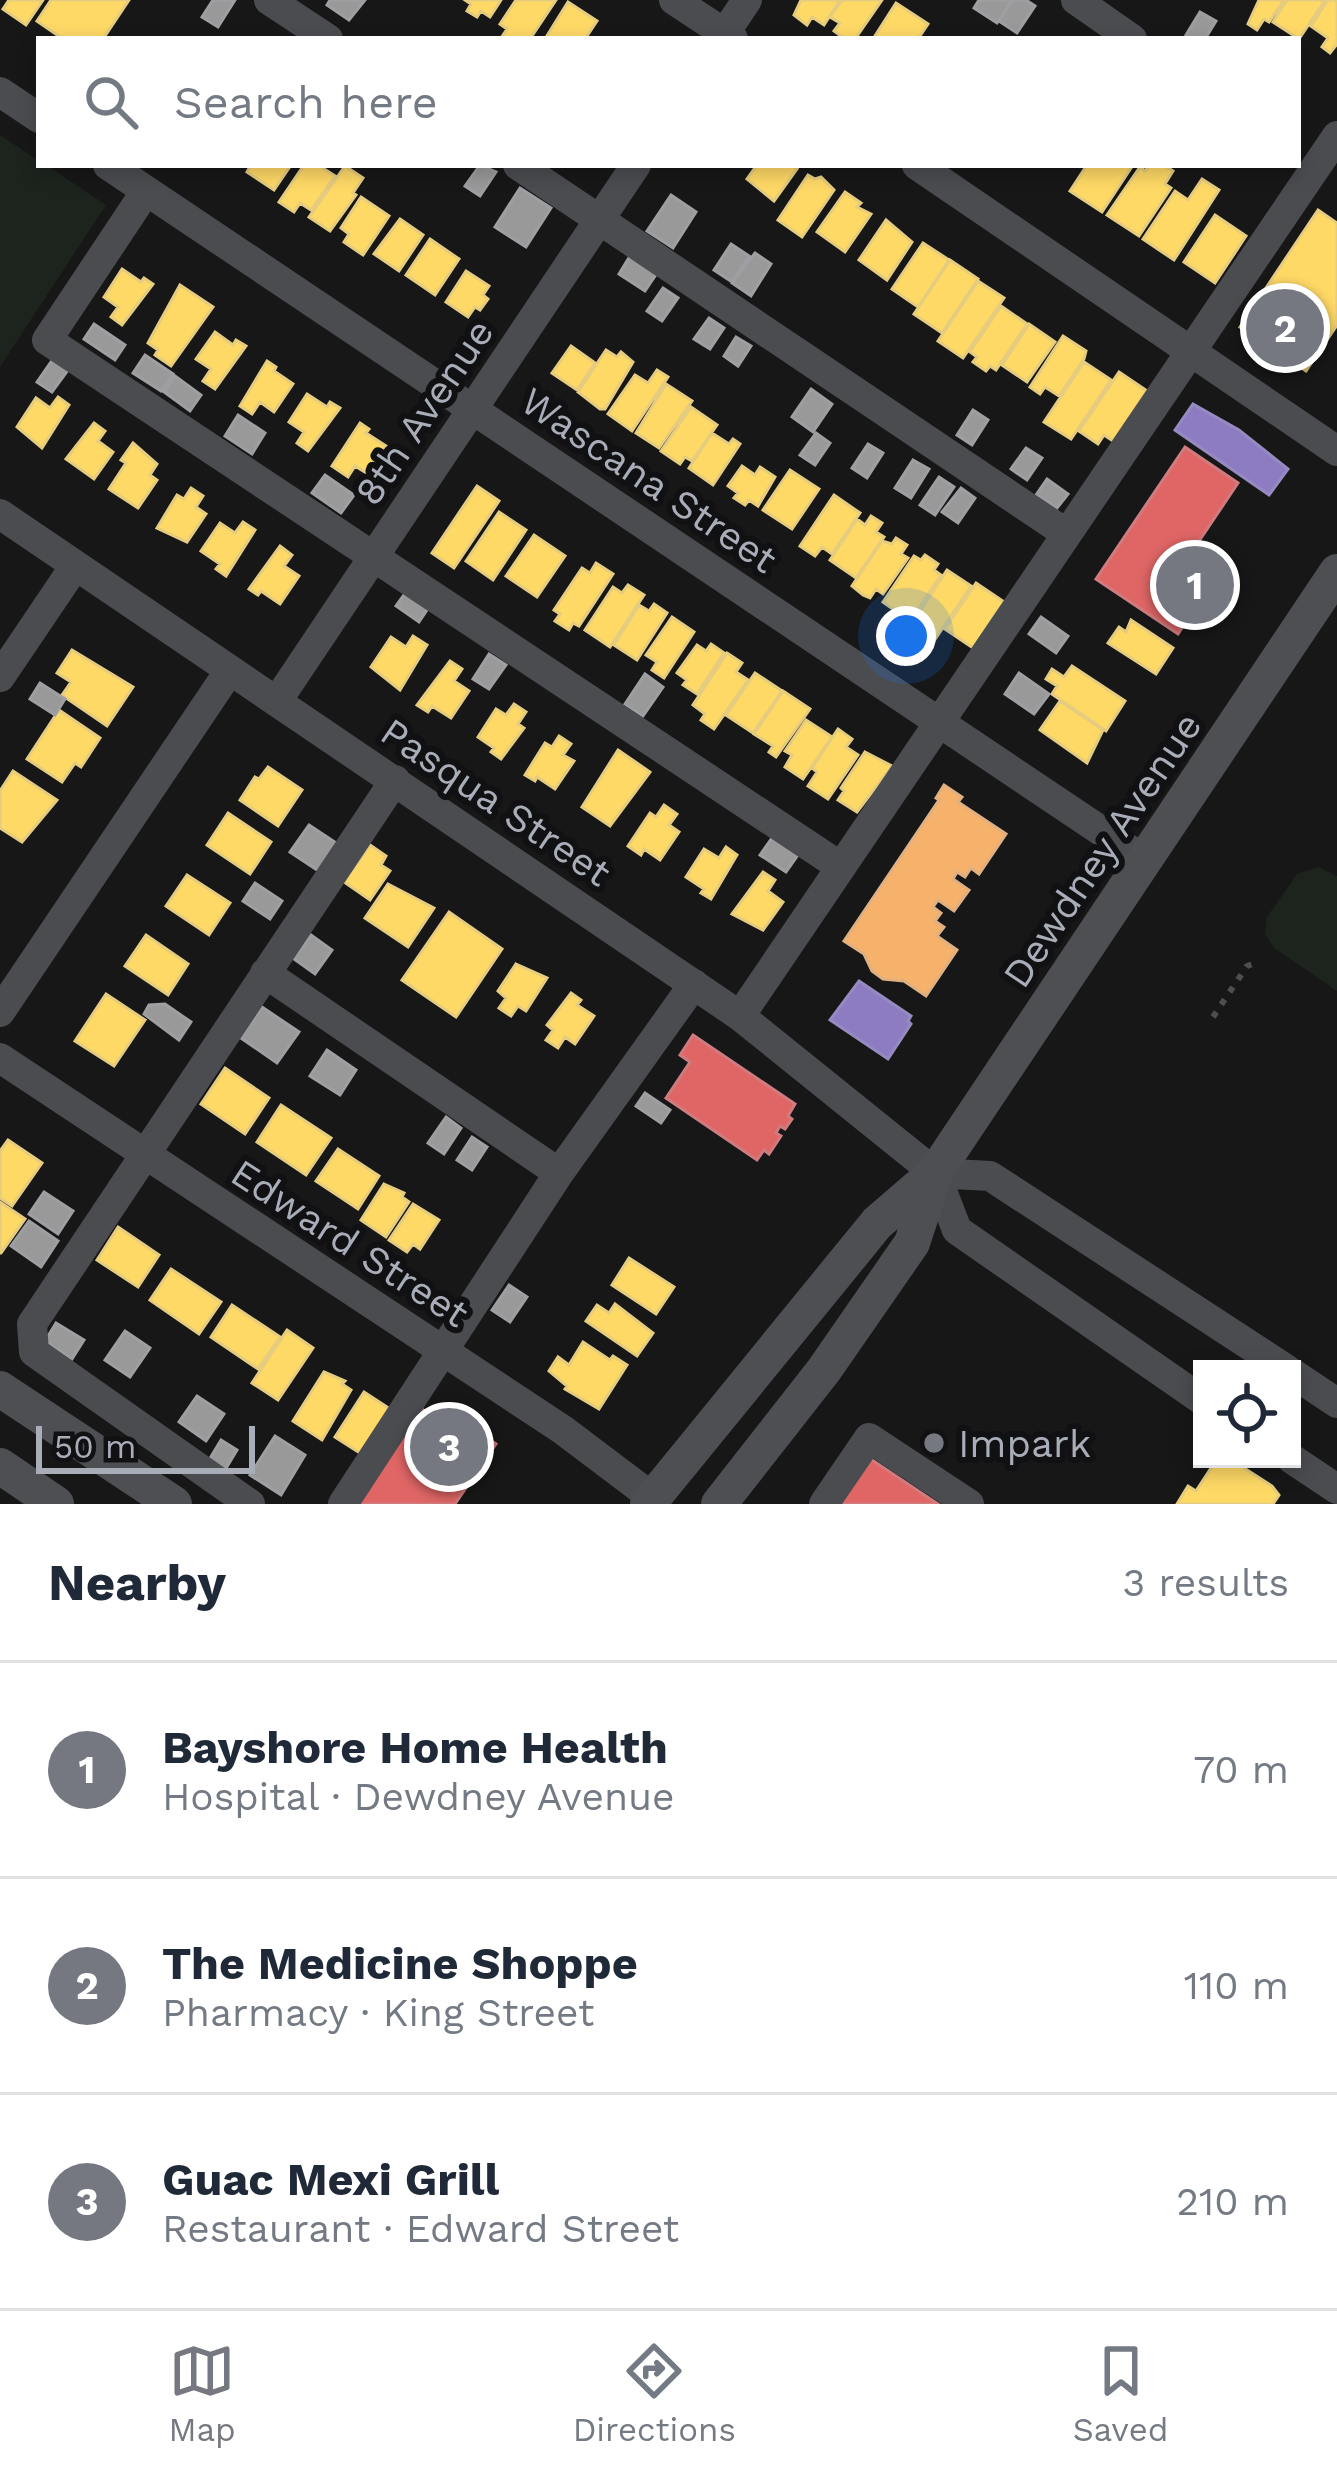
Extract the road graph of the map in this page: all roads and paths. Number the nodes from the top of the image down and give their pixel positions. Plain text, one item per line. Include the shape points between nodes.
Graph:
1 (269, 0) edge
2 (674, 0) edge
3 (747, 0) edge
4 (1076, 0) edge
5 (323, 36) edge
6 (725, 36) edge
7 (727, 36) edge
8 (1128, 36) edge
9 (0, 92) edge
10 (36, 116) edge
11 (1337, 136) edge
12 (1307, 162) edge
13 (112, 168) edge
14 (522, 168) edge
15 (634, 168) edge
16 (921, 168) edge
17 (146, 191) junction
18 (599, 219) junction
19 (1188, 350) junction
20 (474, 410) junction
21 (1337, 451) edge
22 (0, 514) edge
23 (1067, 534) junction
24 (373, 558) junction
25 (75, 566) junction
26 (1337, 572) edge
27 (230, 670) junction
28 (0, 677) edge
29 (277, 701) junction
30 (941, 722) junction
31 (395, 780) junction
32 (1146, 862) junction
33 (841, 867) junction
34 (1256, 963) dead end
35 (265, 973) junction
36 (694, 984) junction
37 (0, 1012) edge
38 (740, 1016) junction
39 (1213, 1017) dead end
40 (0, 1058) edge
41 (146, 1154) junction
42 (559, 1173) junction
43 (935, 1173) junction
44 (444, 1352) junction
45 (1272, 1360) edge
46 (1301, 1379) edge
47 (0, 1389) edge
48 (1193, 1394) edge
49 (1337, 1403) edge
50 (1301, 1465) edge
51 (0, 1466) edge
52 (1337, 1489) edge
53 (650, 1501) edge
54 (56, 1504) edge
55 (174, 1504) edge
56 (250, 1504) edge
57 (344, 1504) edge
58 (719, 1504) edge
59 (824, 1504) edge
60 (969, 1504) edge

1 - 5 street
2 - 6 street
3 - 7 street
4 - 8 street
9 - 10 street
11 - 12 street
12 - 19 street
13 - 17 street, Wascana Street
14 - 18 street
15 - 18 street, 8th Avenue
16 - 19 street
17 - 20 street, Wascana Street
17 - 24 street via 47,340
18 - 20 street, 8th Avenue
18 - 23 street
19 - 21 street
19 - 23 street
20 - 24 street, 8th Avenue
20 - 30 street, Wascana Street
22 - 25 street, Pasqua Street
23 - 30 street
24 - 29 street, 8th Avenue
24 - 33 street
25 - 27 street, Pasqua Street
25 - 28 street
26 - 32 main road, Dewdney Avenue
27 - 29 street, Pasqua Street
27 - 37 street
29 - 31 street, Pasqua Street
30 - 32 street, Wascana Street
30 - 33 street
31 - 35 street
31 - 36 street, Pasqua Street
32 - 43 main road, Dewdney Avenue
33 - 38 street
34 - 39 path
35 - 41 street
35 - 42 street
36 - 38 street, Pasqua Street
36 - 42 street
38 - 43 street, Pasqua Street
40 - 41 street, Edward Street
41 - 44 street, Edward Street
41 - 56 street via 32,1324 34,1352
42 - 44 street
43 - 45 street via 990,1176
43 - 48 street via 957,1230
43 - 53 main road, Dewdney Avenue via 877,1222
43 - 58 main road, Dewdney Avenue via 912,1243
44 - 53 street, Edward Street via 563,1430
44 - 57 street
46 - 49 street
47 - 55 main road
50 - 52 street
51 - 54 main road
59 - 60 street via 868,1438

